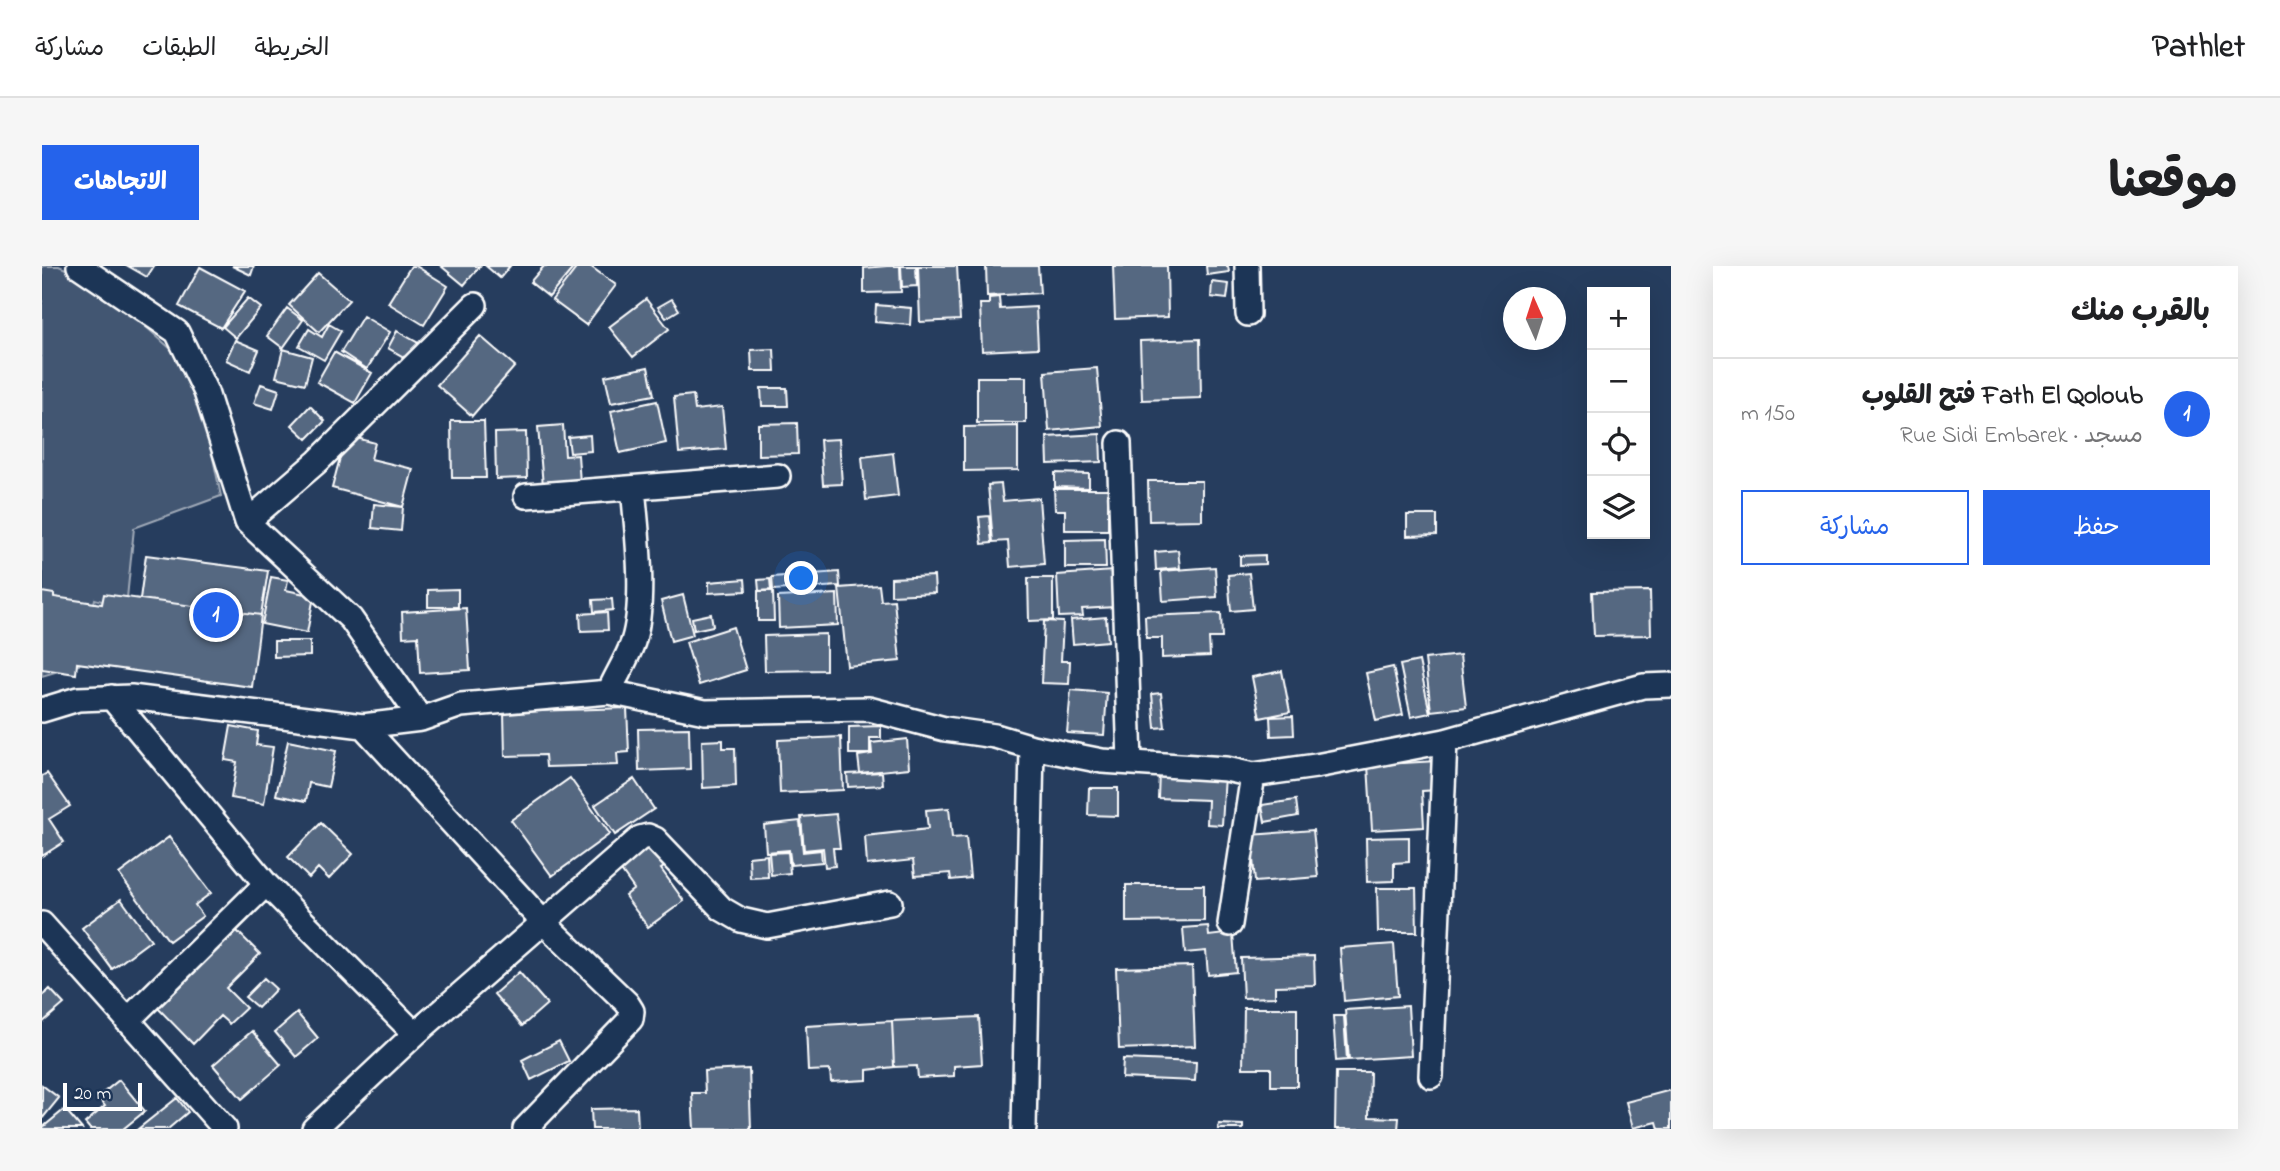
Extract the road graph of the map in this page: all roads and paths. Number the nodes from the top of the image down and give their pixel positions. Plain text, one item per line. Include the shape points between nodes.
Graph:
1 (79, 266) edge
2 (1247, 266) edge
3 (475, 305) dead end
4 (1248, 314) dead end
5 (1119, 443) dead end
6 (778, 477) dead end
7 (633, 488) junction
8 (526, 496) dead end
9 (247, 522) junction
10 (1671, 685) edge
11 (609, 692) junction
12 (111, 697) junction
13 (42, 710) edge
14 (421, 719) junction
15 (363, 726) junction
16 (1445, 741) junction
17 (1032, 747) junction
18 (1130, 762) junction
19 (1253, 775) junction
20 (266, 884) junction
21 (891, 903) dead end
22 (542, 921) junction
23 (42, 924) edge
24 (1230, 924) dead end
25 (127, 1021) junction
26 (415, 1034) junction
27 (1431, 1076) dead end
28 (225, 1129) edge
29 (314, 1129) edge
30 (525, 1129) edge
31 (1024, 1129) edge

1 - 9 street via 177,332 206,392
2 - 4 street
3 - 9 street via 318,461
5 - 18 street
6 - 7 street
7 - 8 street
7 - 11 street via 638,603 633,642
9 - 14 street via 351,619
10 - 16 street via 1643,686
11 - 14 street via 461,705
11 - 17 street via 705,712 869,709
12 - 13 street via 78,699
12 - 15 street
12 - 20 street
14 - 15 street
15 - 22 street
16 - 19 street
16 - 27 street
17 - 18 street
17 - 31 street
18 - 19 street
19 - 24 street
20 - 25 street
20 - 26 street
21 - 22 street via 767,926 741,920 722,909 648,836
22 - 26 street
22 - 30 street via 632,1012 631,1019
23 - 25 street
25 - 28 street
26 - 29 street

